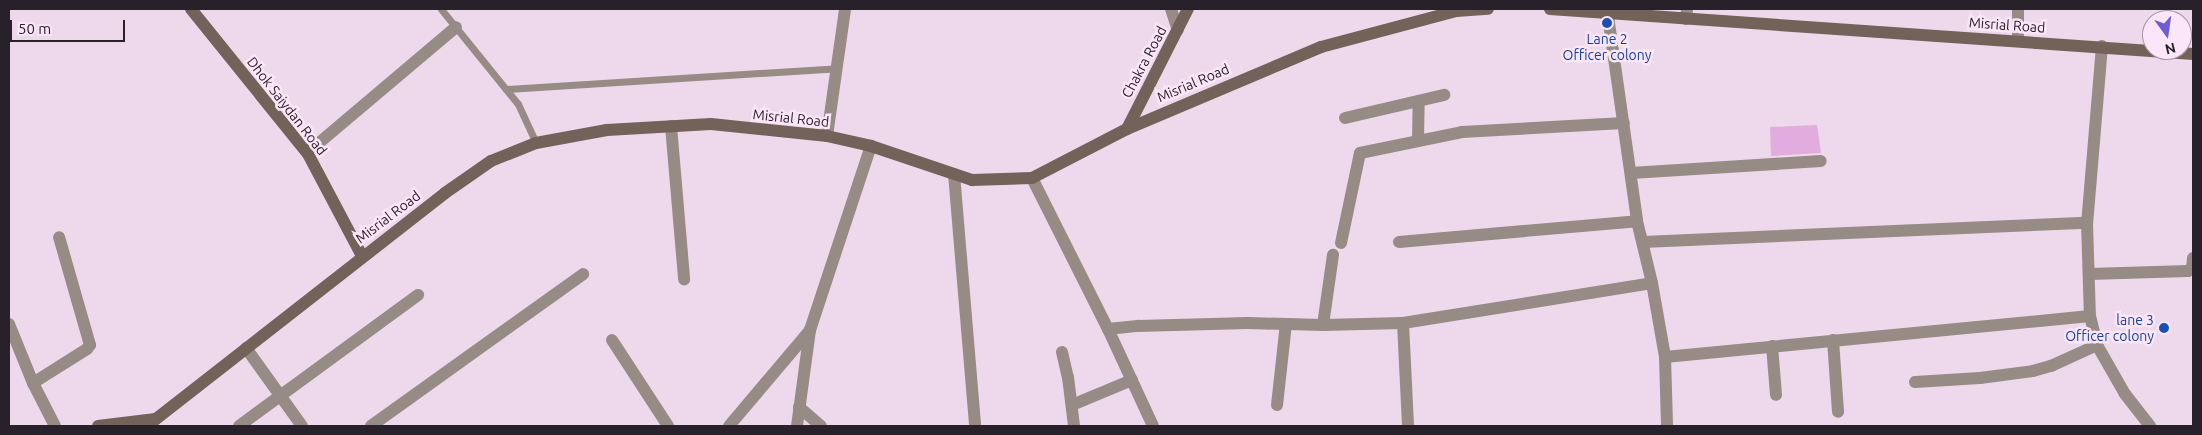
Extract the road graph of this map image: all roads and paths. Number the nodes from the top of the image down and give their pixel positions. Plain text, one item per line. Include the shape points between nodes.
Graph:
1 (191, 9) edge
2 (440, 9) edge
3 (845, 9) edge
4 (1171, 9) edge
5 (1188, 9) edge
6 (1488, 9) edge
7 (1550, 9) edge
8 (2018, 9) edge
9 (1456, 10) edge
10 (1607, 11) edge
11 (1687, 14) edge
12 (456, 27) junction
13 (1178, 30) junction
14 (2018, 41) junction
15 (2102, 46) junction
16 (2193, 54) edge
17 (837, 68) junction
18 (506, 89) junction
19 (1444, 96) dead end
20 (1419, 101) junction
21 (1344, 118) dead end
22 (1624, 122) junction
23 (671, 126) junction
24 (1126, 129) junction
25 (827, 136) junction
26 (1418, 140) junction
27 (320, 142) dead end
28 (536, 143) junction
29 (871, 146) junction
30 (1821, 161) dead end
31 (1631, 172) junction
32 (954, 174) junction
33 (1032, 178) junction
34 (1637, 221) junction
35 (2087, 223) junction
36 (59, 237) dead end
37 (1399, 242) dead end
38 (1643, 242) junction
39 (1341, 243) dead end
40 (1333, 255) dead end
41 (362, 256) junction
42 (2193, 258) edge
43 (583, 274) dead end
44 (2089, 274) junction
45 (684, 279) dead end
46 (1652, 283) junction
47 (418, 295) dead end
48 (2090, 316) junction
49 (1403, 323) junction
50 (9, 324) edge
51 (1286, 324) junction
52 (1323, 326) junction
53 (810, 330) junction
54 (1108, 330) junction
55 (612, 340) dead end
56 (1833, 340) junction
57 (2097, 345) junction
58 (1772, 346) junction
59 (246, 348) junction
60 (1062, 352) dead end
61 (1665, 357) junction
62 (1132, 380) junction
63 (1915, 382) dead end
64 (33, 383) junction
65 (1776, 395) dead end
66 (280, 396) junction
67 (1072, 405) junction
68 (1277, 405) dead end
69 (799, 407) junction
70 (1838, 412) dead end
71 (151, 422) edge
72 (55, 426) edge
73 (98, 426) edge
74 (239, 426) edge
75 (302, 426) edge
76 (371, 426) edge
77 (668, 426) edge
78 (729, 426) edge
79 (797, 426) edge
80 (821, 426) edge
81 (975, 426) edge
82 (1074, 426) edge
83 (1153, 426) edge
84 (1408, 426) edge
85 (1667, 426) edge
86 (2150, 426) edge

1 - 41 main road, Dhok Saiydan Road via 308,154
2 - 12 lane
3 - 17 street
4 - 13 street
5 - 13 main road, Chakra Road
6 - 9 main road, Misrial Road
7 - 10 main road, Misrial Road
8 - 14 street
9 - 24 main road, Misrial Road via 1321,47
10 - 11 main road, Misrial Road
10 - 22 street
11 - 14 main road, Misrial Road
12 - 18 lane
12 - 27 street
13 - 24 main road, Chakra Road
14 - 15 main road, Misrial Road
15 - 16 main road, Misrial Road
15 - 35 street
17 - 18 lane
17 - 25 street
18 - 28 lane via 518,104
19 - 20 street
20 - 21 street
20 - 26 street
22 - 26 street via 1462,132
22 - 31 street
23 - 25 main road, Misrial Road via 711,124
23 - 28 main road, Misrial Road via 607,130
23 - 45 street
24 - 33 main road, Misrial Road
25 - 29 main road, Misrial Road
26 - 39 street via 1360,153
28 - 41 main road, Misrial Road via 491,161
29 - 32 main road, Misrial Road
29 - 53 street
30 - 31 street
31 - 34 street
32 - 33 main road, Misrial Road via 972,180
32 - 81 street
33 - 54 street
34 - 37 street
34 - 38 street
35 - 38 street
35 - 44 street
36 - 64 street via 90,346
38 - 46 street
40 - 52 street
41 - 59 main road, Misrial Road
42 - 44 street via 2192,268 2188,271
43 - 76 street
44 - 48 street
46 - 49 street
46 - 61 street
47 - 66 street
48 - 56 street
48 - 57 street
49 - 52 street
49 - 84 street
50 - 64 street
51 - 52 street
51 - 54 street via 1138,326
51 - 68 street
53 - 69 street
53 - 78 street
54 - 62 street
55 - 77 street
56 - 58 street
56 - 70 street
57 - 63 street via 2033,371
57 - 86 street via 2125,394
58 - 61 street
58 - 65 street
59 - 66 street
59 - 71 main road, Misrial Road
60 - 67 street
61 - 85 street
62 - 67 street
62 - 83 street
64 - 72 street
66 - 74 street
66 - 75 street
67 - 82 street
69 - 79 street
69 - 80 street
71 - 73 main road

